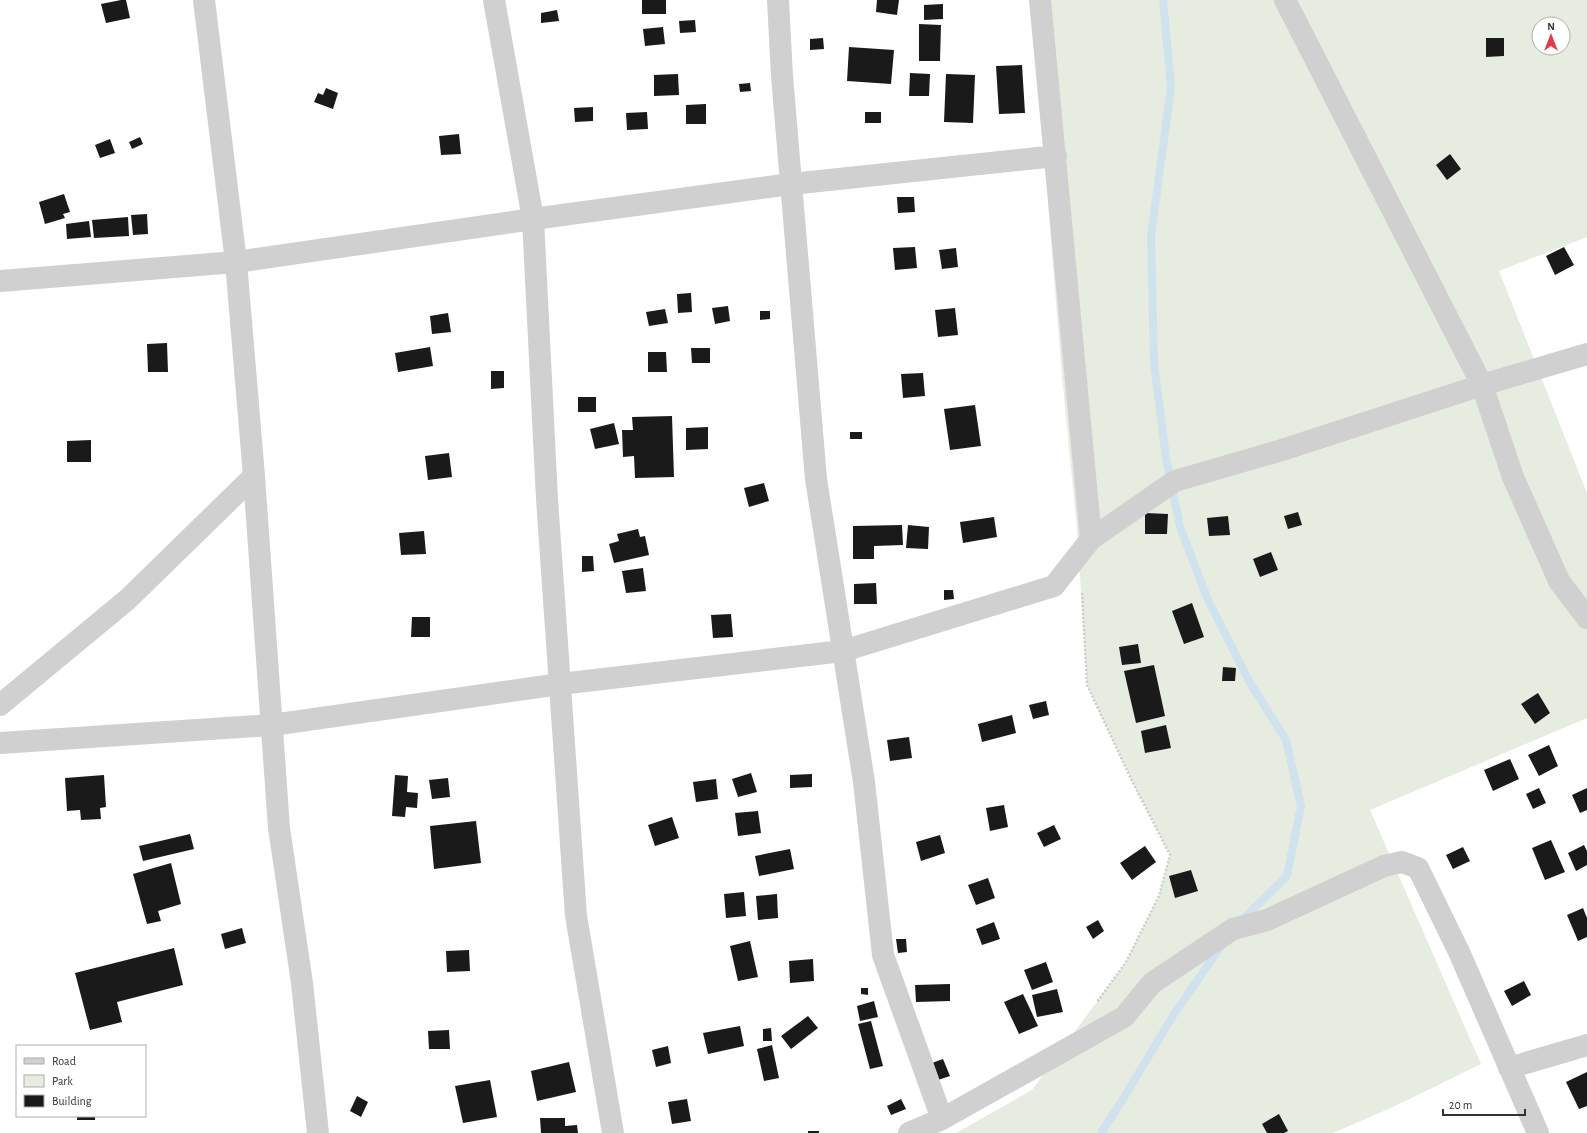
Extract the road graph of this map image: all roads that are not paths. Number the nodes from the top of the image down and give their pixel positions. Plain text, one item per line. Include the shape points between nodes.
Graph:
1 (204, 0) edge
2 (494, 0) edge
3 (778, 0) edge
4 (1040, 0) edge
5 (1285, 0) edge
6 (1056, 156) junction
7 (792, 184) junction
8 (533, 219) junction
9 (236, 262) junction
10 (0, 281) edge
11 (1587, 354) edge
12 (1482, 385) junction
13 (254, 476) junction
14 (1091, 539) junction
15 (1587, 618) edge
16 (844, 651) junction
17 (560, 684) junction
18 (0, 705) edge
19 (272, 725) junction
20 (0, 743) edge
21 (1587, 1045) edge
22 (1509, 1068) junction
23 (942, 1119) junction
24 (318, 1133) edge
25 (612, 1133) edge
26 (909, 1133) edge
27 (1538, 1133) edge

1 - 9 street
2 - 8 street
3 - 7 street
4 - 6 street
5 - 12 street
6 - 7 street
6 - 14 street
7 - 8 street
7 - 16 street via 816,479
8 - 9 street
8 - 17 street via 547,499
9 - 10 street
9 - 13 street
11 - 12 street
12 - 14 street via 1282,450 1175,481
12 - 15 street via 1513,477 1559,581
13 - 18 street via 128,599
13 - 19 street
14 - 16 street via 1054,586
16 - 17 street
16 - 23 street via 864,782 883,955
17 - 19 street
17 - 25 street via 576,916
19 - 20 street
19 - 24 street via 279,828 302,983
21 - 22 street
22 - 23 street via 1459,952 1418,868 1402,862 1384,866 1267,920 1233,929 1152,983 1124,1017
22 - 27 street
23 - 26 street

